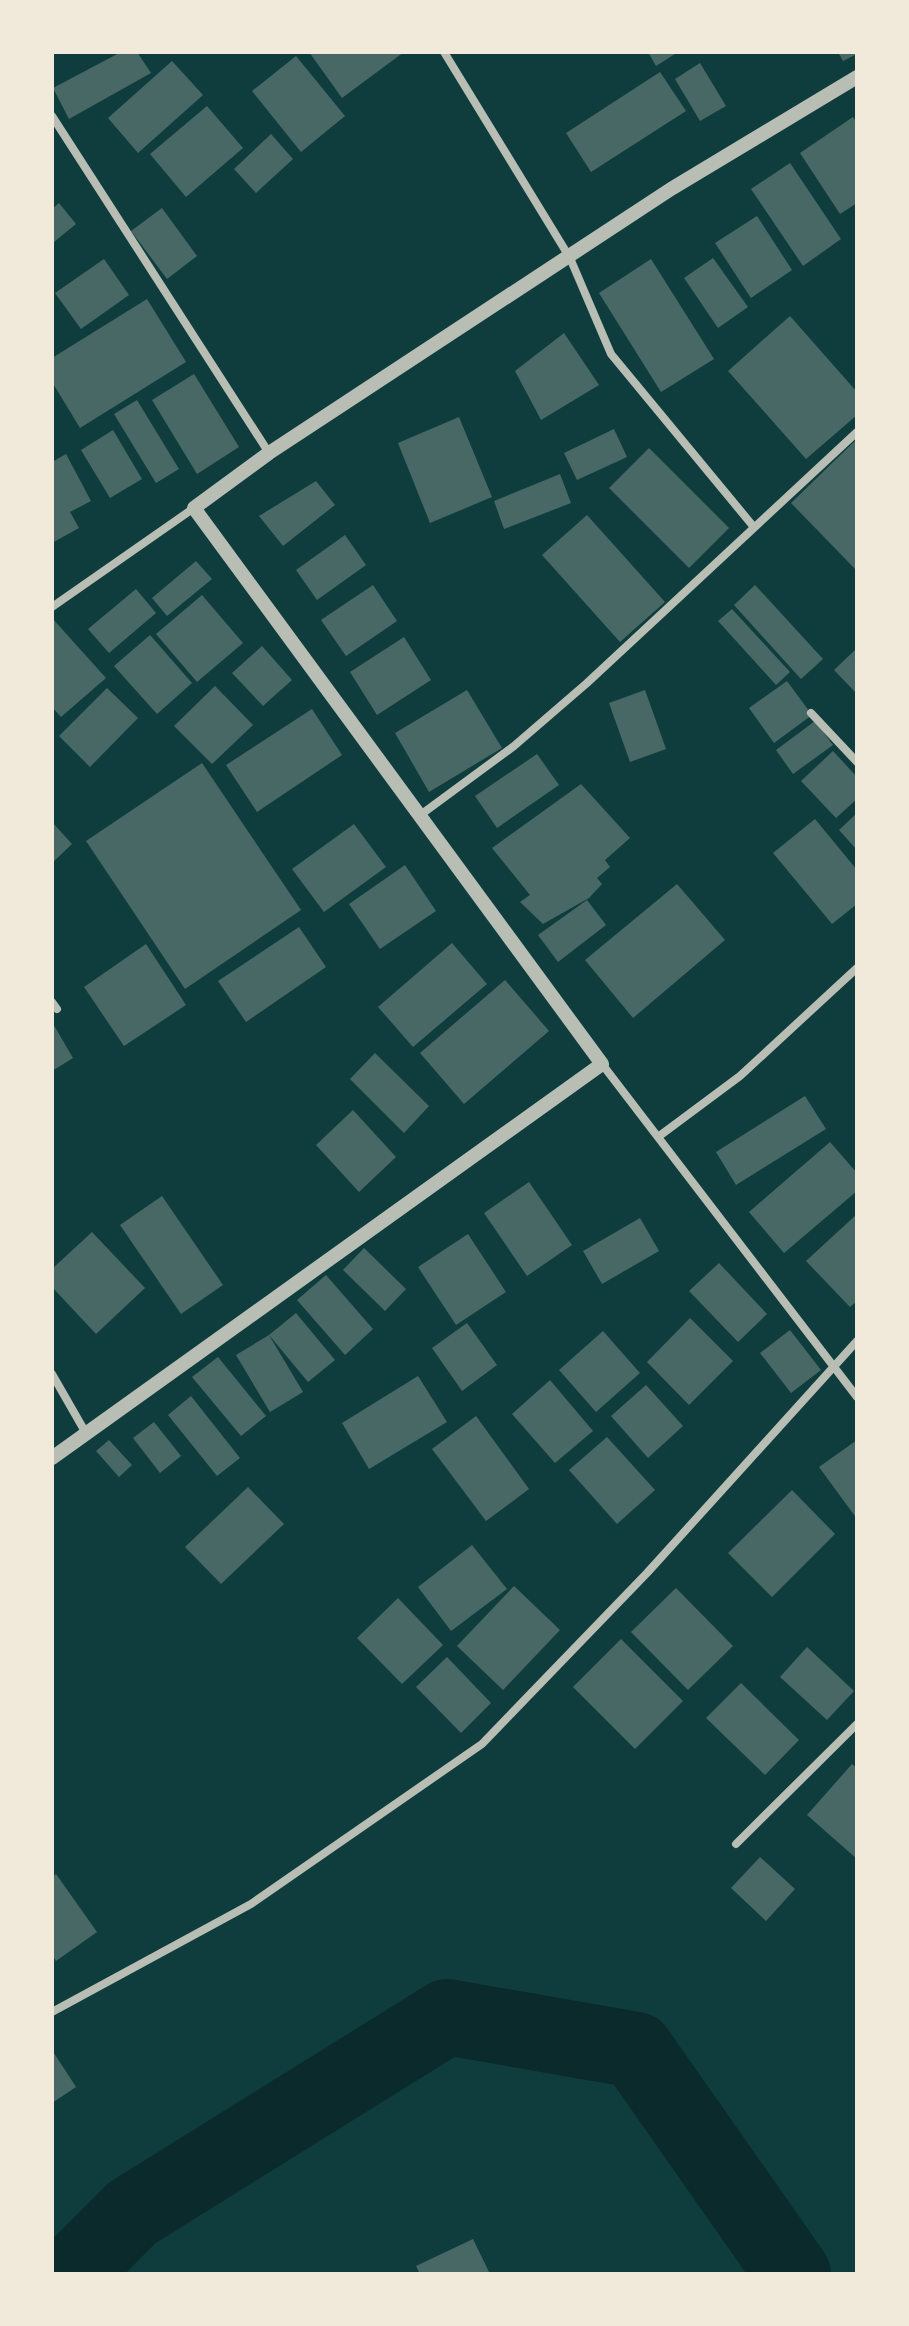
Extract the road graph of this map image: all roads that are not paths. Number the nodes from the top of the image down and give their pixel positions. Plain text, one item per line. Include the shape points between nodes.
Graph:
1 (444, 52) edge
2 (857, 77) edge
3 (52, 116) edge
4 (570, 258) junction
5 (857, 432) edge
6 (269, 453) junction
7 (194, 508) junction
8 (753, 526) junction
9 (52, 607) edge
10 (811, 713) dead end
11 (857, 762) edge
12 (419, 816) junction
13 (857, 968) edge
14 (602, 1064) junction
15 (658, 1137) junction
16 (857, 1341) edge
17 (833, 1366) junction
18 (52, 1374) edge
19 (857, 1397) edge
20 (87, 1435) junction
21 (52, 1458) edge
22 (857, 1724) edge
23 (736, 1844) dead end
24 (52, 2012) edge

1 - 4 street
2 - 4 street via 671,189
3 - 6 street
4 - 6 street
4 - 8 street via 611,354
5 - 8 street
6 - 7 street
7 - 9 street
7 - 12 street
8 - 12 street via 535,728
10 - 11 street
12 - 14 street
13 - 15 street via 740,1076
14 - 15 street
14 - 20 street
15 - 17 street
16 - 17 street
17 - 19 street
17 - 24 street via 647,1573 482,1744 251,1904
18 - 20 street
20 - 21 street
22 - 23 street

